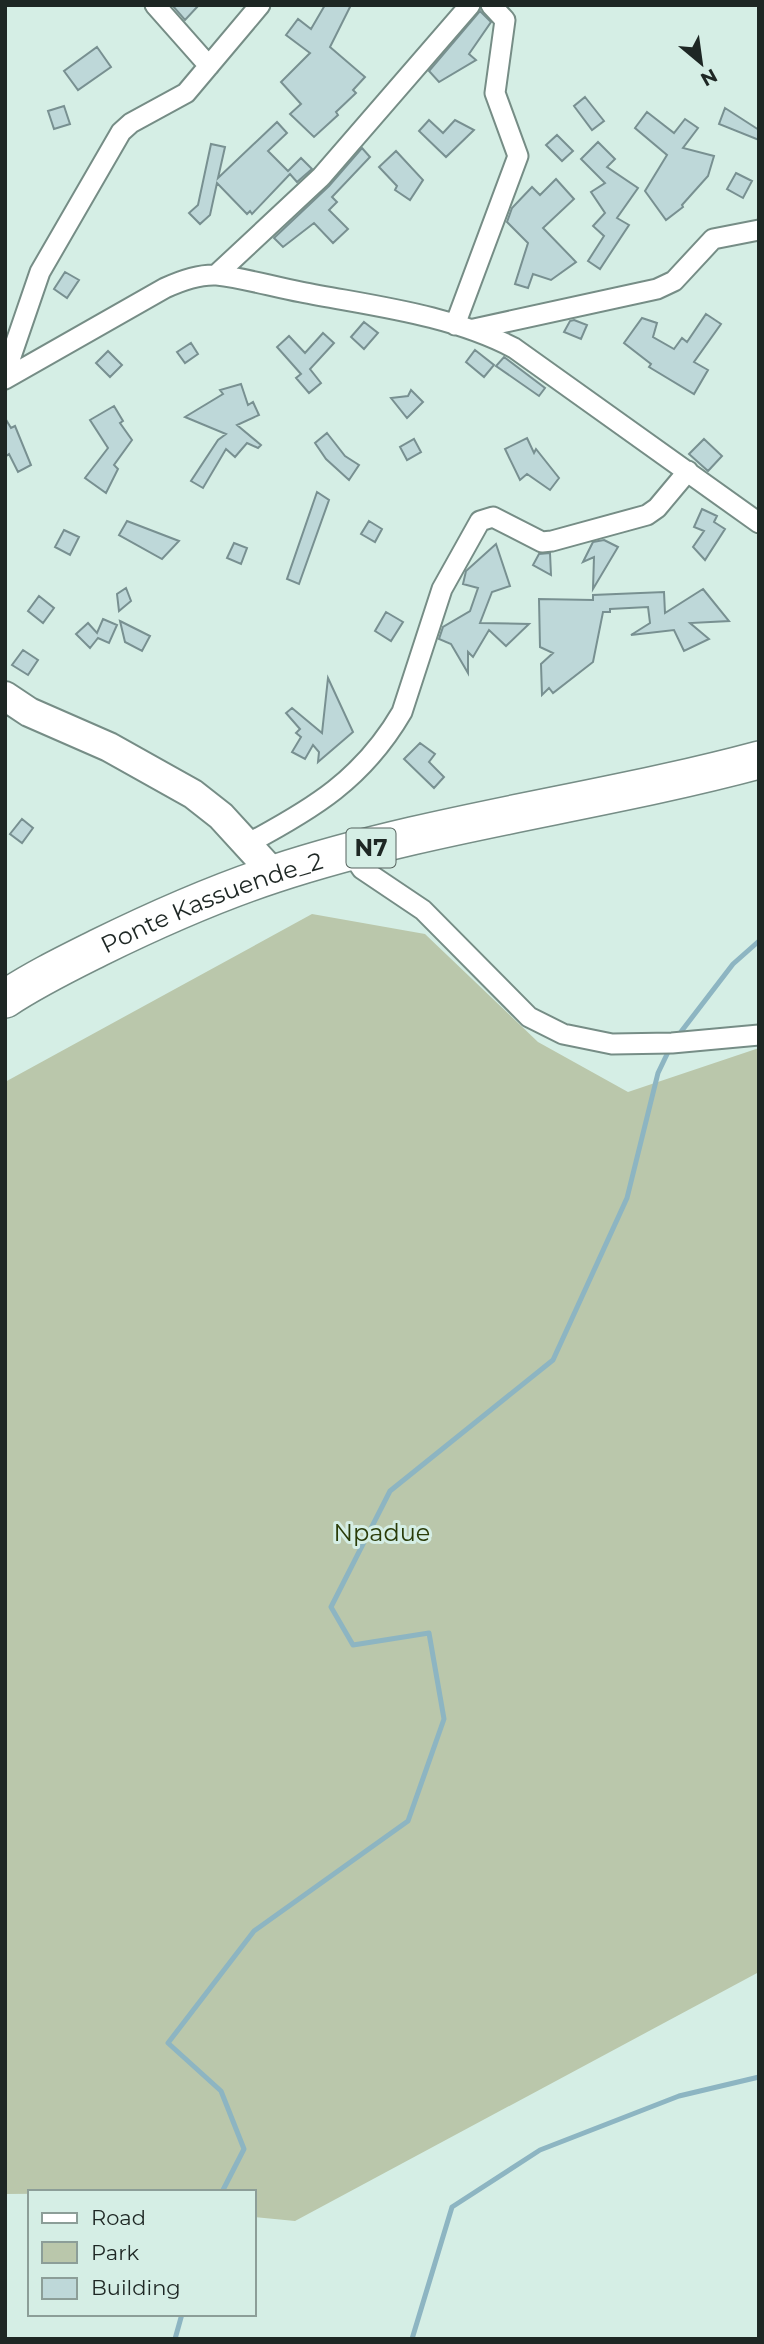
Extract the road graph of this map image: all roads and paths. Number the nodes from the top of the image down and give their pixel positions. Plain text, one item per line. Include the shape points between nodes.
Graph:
1 (155, 5) edge
2 (260, 5) edge
3 (470, 5) edge
4 (491, 5) edge
5 (209, 66) junction
6 (759, 230) edge
7 (216, 275) junction
8 (465, 327) junction
9 (5, 377) edge
10 (688, 471) junction
11 (759, 523) edge
12 (5, 696) edge
13 (759, 760) edge
14 (247, 844) junction
15 (351, 853) junction
16 (274, 874) junction
17 (5, 999) edge
18 (759, 1035) edge

1 - 5 street
2 - 5 street
3 - 7 street via 321,177
4 - 8 street via 505,20 495,93 518,156
5 - 9 street via 186,93 121,132 40,272
6 - 8 street via 713,239 674,281 657,289
7 - 8 street
7 - 9 street via 185,279 164,288
8 - 10 street via 514,348
10 - 11 street
10 - 14 street via 647,515 552,541 542,542 493,517 480,521 442,589 402,712 380,745 330,796
12 - 14 street via 193,794
13 - 15 highway, Ponte Kassuende_2 / N7
14 - 16 street
15 - 16 highway, Ponte Kassuende_2 / N7
15 - 18 street via 362,869 423,910 529,1017 563,1034 612,1044
16 - 17 highway, Ponte Kassuende_2 / N7 via 159,918

